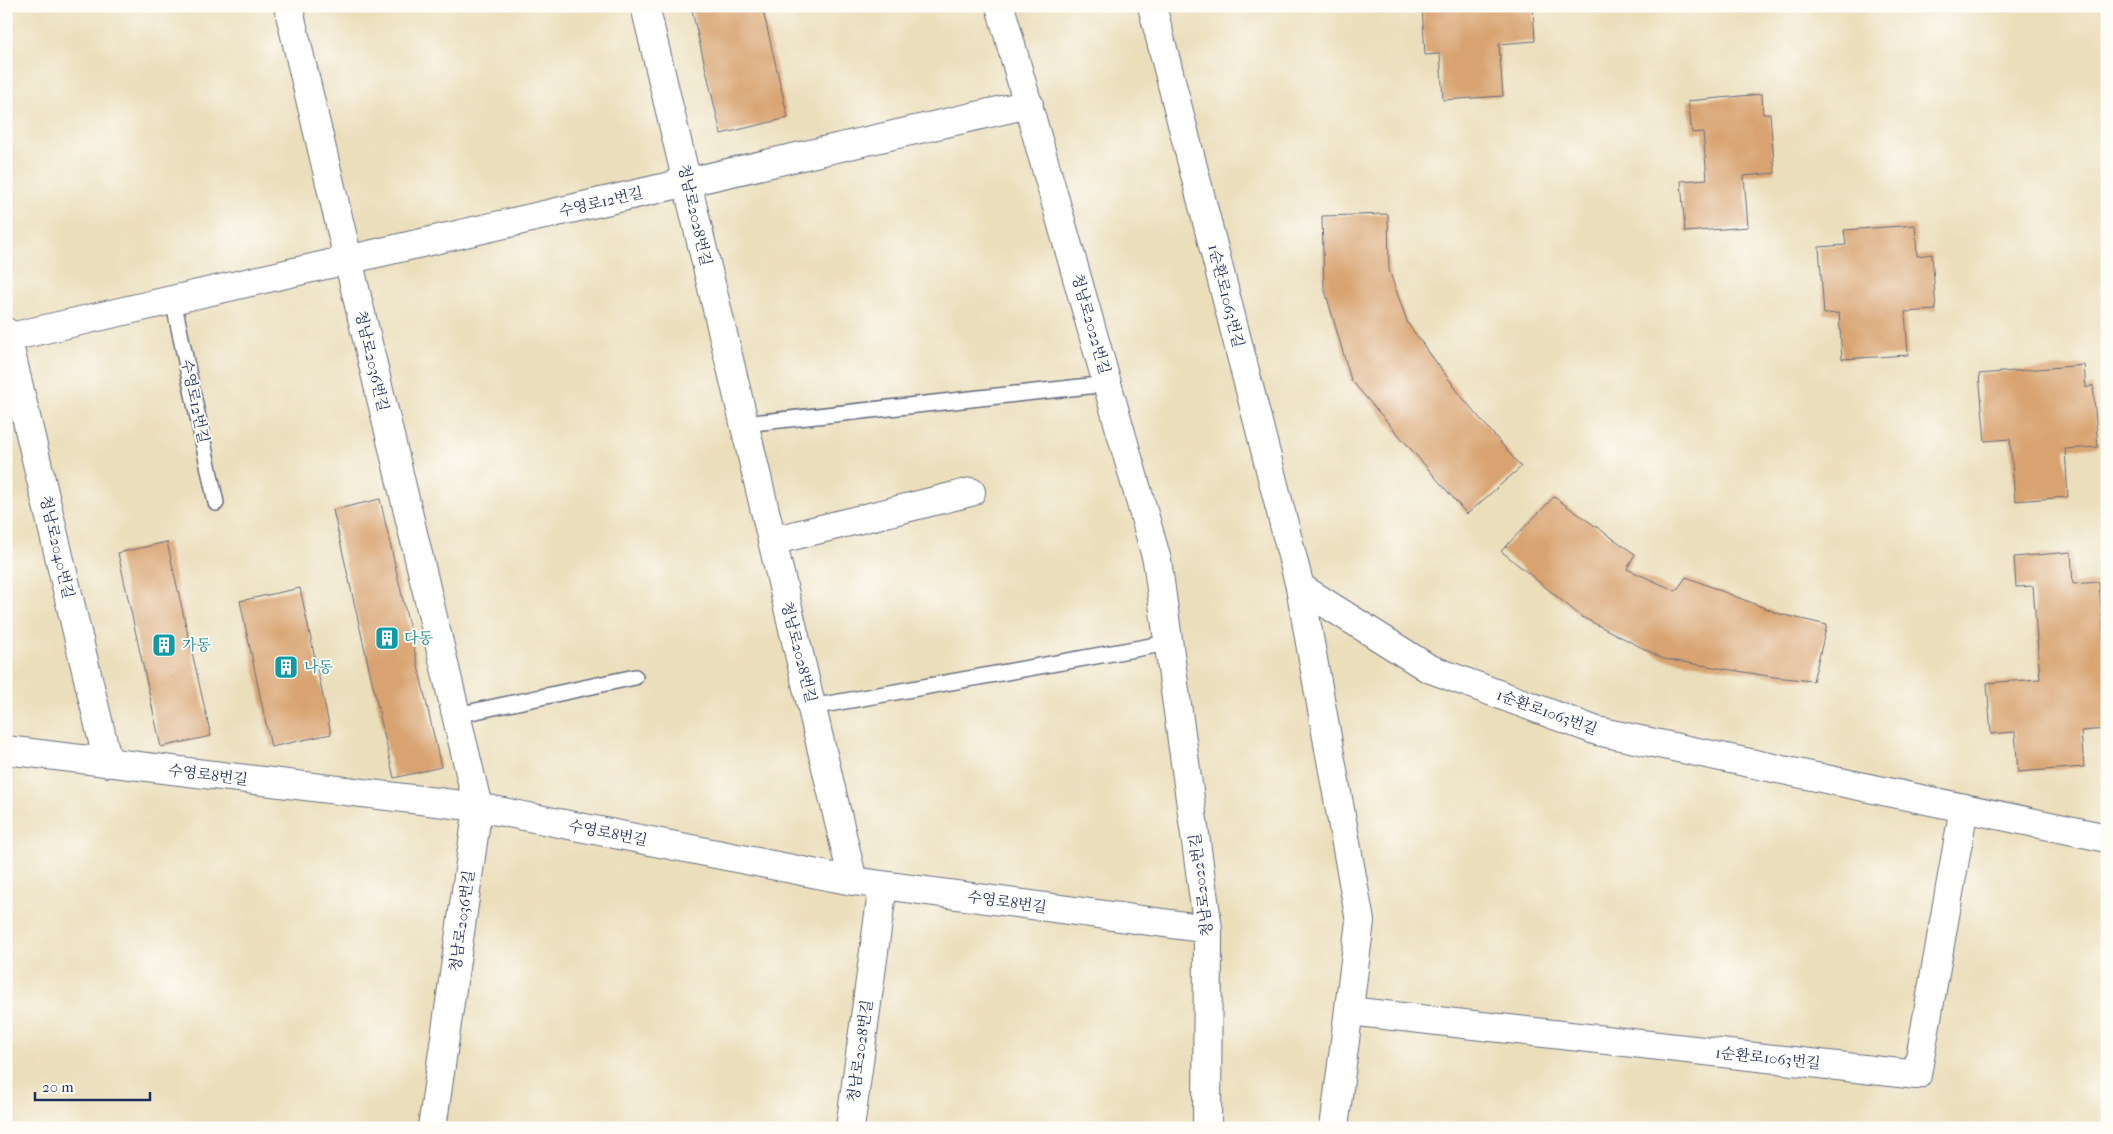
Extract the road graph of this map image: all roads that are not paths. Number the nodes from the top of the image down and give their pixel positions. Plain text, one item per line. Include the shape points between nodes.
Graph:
1 (288, 6) edge
2 (645, 6) edge
3 (1000, 6) edge
4 (1152, 6) edge
5 (1029, 104) junction
6 (687, 182) junction
7 (348, 260) junction
8 (173, 300) junction
9 (7, 336) edge
10 (1107, 384) junction
11 (744, 424) junction
12 (971, 492) dead end
13 (216, 503) dead end
14 (772, 541) junction
15 (1300, 587) junction
16 (1168, 643) junction
17 (635, 677) dead end
18 (812, 707) junction
19 (457, 715) junction
20 (6, 750) edge
21 (108, 763) junction
22 (478, 807) junction
23 (1964, 808) junction
24 (2107, 838) edge
25 (853, 881) junction
26 (883, 885) junction
27 (1208, 929) junction
28 (1349, 1011) junction
29 (432, 1128) edge
30 (850, 1128) edge
31 (1207, 1128) edge
32 (1334, 1128) edge

1 - 7 street, 청남로2036번길
2 - 6 street, 청남로2028번길
3 - 5 street, 청남로2022번길
4 - 15 street, 1순환로1063번길
5 - 6 street, 수영로12번길
5 - 10 street, 청남로2022번길
6 - 7 street, 수영로12번길
6 - 11 street, 청남로2028번길
7 - 8 street, 수영로12번길
7 - 19 street, 청남로2036번길
8 - 9 street, 수영로12번길
8 - 13 lane, 수영로12번길
9 - 21 street, 청남로2040번길
10 - 11 lane
10 - 16 street, 청남로2022번길 via 1157,560
11 - 14 street, 청남로2028번길
12 - 14 street
14 - 18 street, 청남로2028번길
15 - 23 street, 1순환로1063번길 via 1428,668 1597,731
15 - 28 street, 1순환로1063번길 via 1360,920
16 - 18 lane
16 - 27 street, 청남로2022번길
17 - 19 lane
18 - 25 street, 청남로2028번길
19 - 22 street, 청남로2036번길
20 - 21 street, 수영로8번길
21 - 22 street, 수영로8번길
22 - 25 street, 수영로8번길
22 - 29 street, 청남로2036번길
23 - 24 street, 1순환로1063번길
23 - 28 street, 1순환로1063번길 via 1917,1075
25 - 26 street, 수영로8번길
26 - 27 street, 수영로8번길
26 - 30 street, 청남로2028번길
27 - 31 street, 청남로2022번길
28 - 32 street, 1순환로1063번길

